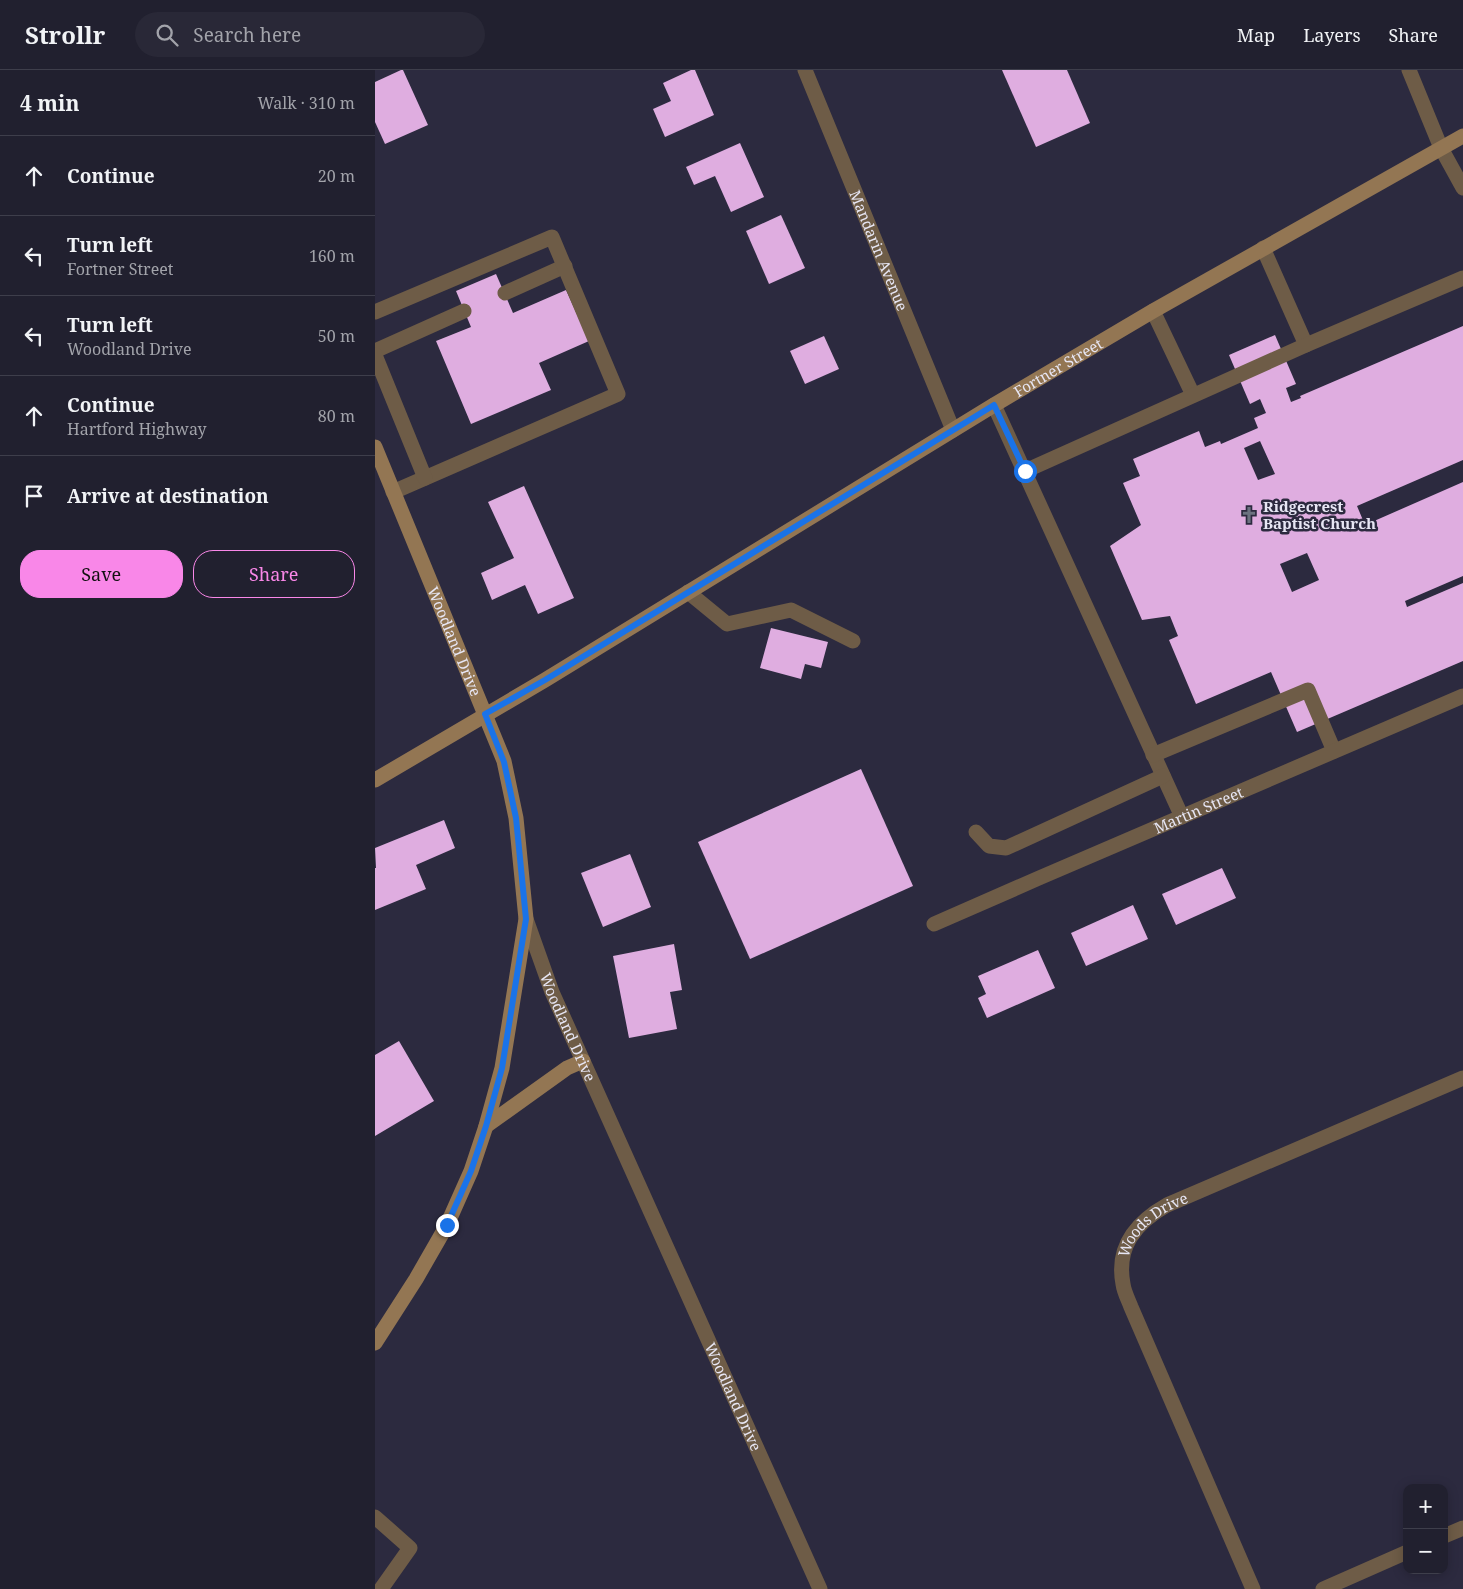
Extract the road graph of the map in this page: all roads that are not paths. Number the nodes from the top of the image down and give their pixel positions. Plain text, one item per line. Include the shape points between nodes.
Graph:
1 (805, 70) edge
2 (1409, 70) edge
3 (1463, 136) edge
4 (1441, 148) junction
5 (1463, 188) edge
6 (1263, 248) junction
7 (565, 266) junction
8 (1463, 278) edge
9 (505, 293) dead end
10 (464, 311) dead end
11 (1153, 311) junction
12 (375, 312) edge
13 (1306, 345) junction
14 (375, 351) edge
15 (375, 355) edge
16 (1193, 395) junction
17 (994, 405) junction
18 (953, 430) junction
19 (375, 447) edge
20 (1025, 471) junction
21 (425, 478) junction
22 (393, 492) junction
23 (688, 592) junction
24 (853, 641) dead end
25 (1463, 696) edge
26 (485, 714) junction
27 (1334, 751) junction
28 (1153, 756) junction
29 (1163, 776) junction
30 (375, 780) edge
31 (1182, 817) junction
32 (976, 832) dead end
33 (526, 919) junction
34 (934, 924) dead end
35 (583, 1061) junction
36 (1463, 1078) edge
37 (486, 1126) junction
38 (375, 1343) edge
39 (375, 1517) edge
40 (1463, 1528) edge
41 (1448, 1534) edge
42 (1403, 1554) edge
43 (381, 1589) edge
44 (820, 1589) edge
45 (1253, 1589) edge
46 (1323, 1589) edge

1 - 18 street, Mandarin Avenue
2 - 4 street
3 - 4 street, Fortner Street
4 - 5 street
4 - 6 street, Fortner Street
6 - 11 street, Fortner Street
6 - 13 street
7 - 9 street
7 - 12 street via 552,237
7 - 21 street via 618,394
8 - 13 street
10 - 14 street
11 - 16 street
11 - 17 street, Fortner Street
13 - 16 street
15 - 21 street
16 - 20 street
17 - 18 street, Fortner Street
17 - 20 street
18 - 23 street, Fortner Street
19 - 22 street, Woodland Drive
20 - 28 street
21 - 22 street
22 - 26 street, Woodland Drive
23 - 24 street via 727,624 791,610
23 - 26 street, Fortner Street
25 - 27 street, Martin Street
26 - 30 street, Fortner Street
26 - 33 street, Woodland Drive via 504,762 516,818
27 - 28 street via 1309,690
27 - 31 street, Martin Street
28 - 29 street
29 - 31 street
29 - 32 street via 1006,848 989,846
31 - 34 street, Martin Street
33 - 35 street, Woodland Drive via 552,992
33 - 37 street via 502,1068
35 - 37 street via 567,1068
35 - 44 street, Woodland Drive
36 - 45 street, Woods Drive via 1167,1205 1141,1223 1124,1249 1121,1267 1123,1286
37 - 38 street via 471,1171 447,1225
39 - 43 street via 410,1548
40 - 41 street
42 - 46 street

